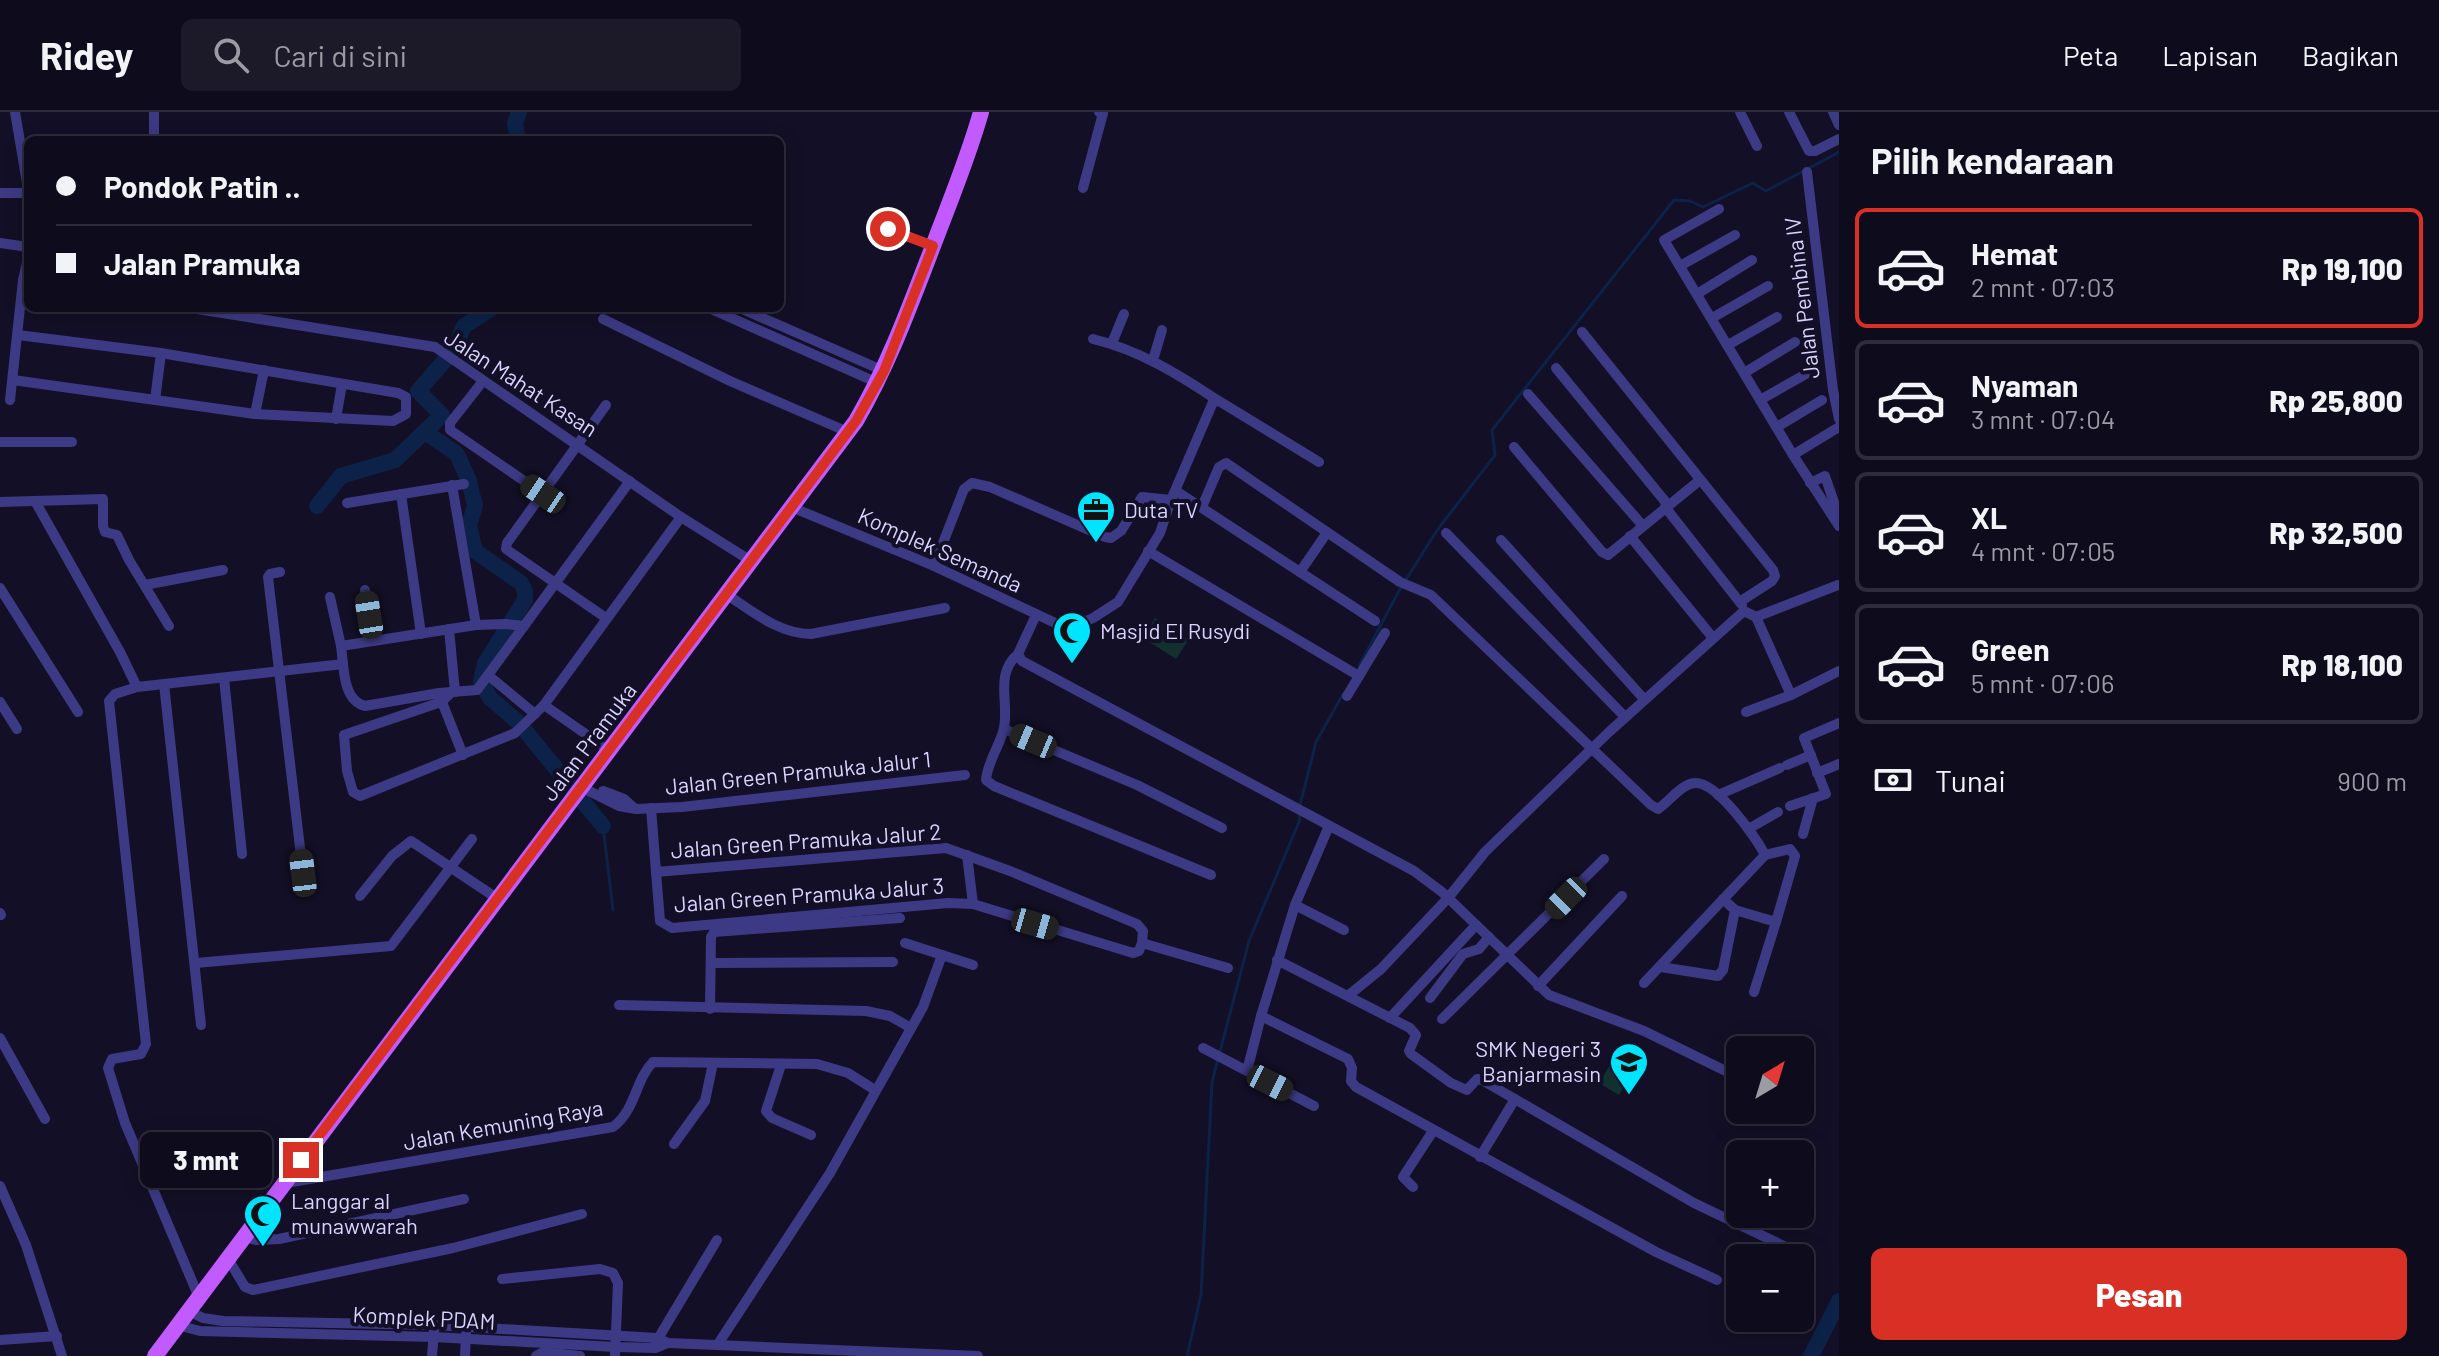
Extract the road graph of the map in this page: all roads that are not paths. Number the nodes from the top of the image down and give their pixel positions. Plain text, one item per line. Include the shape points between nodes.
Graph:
1 (15, 112) edge
2 (154, 112) edge
3 (981, 112) edge
4 (1099, 112) edge
5 (1740, 112) edge
6 (1789, 112) edge
7 (1833, 112) edge
8 (1839, 125) edge
9 (154, 136) edge
10 (1839, 139) edge
11 (1757, 146) dead end
12 (24, 162) edge
13 (1807, 172) dead end
14 (1083, 188) dead end
15 (24, 191) edge
16 (0, 193) edge
17 (1719, 209) dead end
18 (888, 229) dead end
19 (1735, 235) dead end
20 (0, 243) edge
21 (24, 246) edge
22 (933, 246) junction
23 (1752, 260) dead end
24 (1680, 266) junction
25 (1768, 286) dead end
26 (24, 294) edge
27 (1697, 294) junction
28 (216, 312) edge
29 (737, 312) edge
30 (1124, 314) dead end
31 (1777, 317) dead end
32 (1712, 318) junction
33 (603, 319) dead end
34 (1162, 330) dead end
35 (1582, 332) dead end
36 (18, 335) junction
37 (1093, 339) dead end
38 (1795, 342) dead end
39 (1112, 343) junction
40 (1728, 345) junction
41 (161, 353) junction
42 (1153, 360) junction
43 (1556, 368) dead end
44 (264, 370) junction
45 (1744, 373) junction
46 (1806, 374) dead end
47 (881, 377) junction
48 (13, 380) junction
49 (483, 381) junction
50 (342, 384) junction
51 (1528, 394) dead end
52 (10, 400) dead end
53 (155, 400) junction
54 (1217, 400) junction
55 (1760, 400) junction
56 (1822, 400) dead end
57 (606, 405) dead end
58 (255, 414) junction
59 (336, 419) junction
60 (1839, 419) edge
61 (1777, 427) junction
62 (1839, 427) edge
63 (848, 432) junction
64 (0, 442) edge
65 (72, 442) dead end
66 (579, 445) junction
67 (1514, 447) dead end
68 (1793, 455) junction
69 (1319, 462) dead end
70 (1700, 480) junction
71 (630, 481) junction
72 (1810, 483) junction
73 (464, 484) dead end
74 (452, 485) junction
75 (401, 494) junction
76 (543, 494) junction
77 (1174, 495) junction
78 (35, 501) junction
79 (0, 502) edge
80 (347, 503) dead end
81 (1666, 506) junction
82 (791, 507) junction
83 (1202, 507) junction
84 (681, 517) junction
85 (1839, 517) edge
86 (1643, 526) junction
87 (1839, 526) edge
88 (1446, 533) dead end
89 (1326, 534) junction
90 (1630, 536) junction
91 (1501, 540) dead end
92 (1148, 551) junction
93 (751, 561) junction
94 (934, 566) junction
95 (223, 570) dead end
96 (280, 572) dead end
97 (1300, 572) junction
98 (555, 583) junction
99 (145, 585) junction
100 (1838, 585) edge
101 (0, 588) edge
102 (365, 590) dead end
103 (726, 594) junction
104 (330, 597) dead end
105 (1743, 606) junction
106 (945, 608) dead end
107 (1036, 615) junction
108 (1756, 617) junction
109 (606, 618) junction
110 (1375, 621) dead end
111 (476, 625) junction
112 (515, 625) junction
113 (169, 626) dead end
114 (449, 629) junction
115 (1385, 633) dead end
116 (421, 634) junction
117 (1713, 638) junction
118 (373, 641) junction
119 (341, 646) junction
120 (1018, 654) junction
121 (343, 664) junction
122 (1839, 671) edge
123 (279, 673) junction
124 (1356, 674) junction
125 (224, 678) junction
126 (485, 682) junction
127 (164, 684) junction
128 (137, 687) junction
129 (453, 692) junction
130 (1791, 695) junction
131 (1347, 696) dead end
132 (440, 698) junction
133 (1644, 699) junction
134 (0, 702) edge
135 (544, 705) junction
136 (78, 712) dead end
137 (1746, 712) dead end
138 (1625, 717) junction
139 (532, 718) junction
140 (1839, 723) edge
141 (17, 729) dead end
142 (1004, 729) junction
143 (1593, 748) junction
144 (610, 751) junction
145 (463, 755) junction
146 (1811, 755) junction
147 (1839, 764) edge
148 (1817, 773) junction
149 (965, 775) dead end
150 (581, 791) junction
151 (1718, 795) junction
152 (1813, 798) junction
153 (1790, 806) dead end
154 (651, 808) junction
155 (1778, 812) dead end
156 (1329, 826) junction
157 (1222, 828) dead end
158 (1750, 828) junction
159 (1803, 834) dead end
160 (472, 839) dead end
161 (242, 854) dead end
162 (967, 855) junction
163 (1765, 855) junction
164 (1604, 859) dead end
165 (450, 868) junction
166 (656, 872) junction
167 (303, 873) dead end
168 (1211, 875) dead end
169 (360, 896) dead end
170 (1622, 896) dead end
171 (1448, 898) junction
172 (498, 899) junction
173 (1723, 899) junction
174 (973, 904) junction
175 (1295, 905) junction
176 (1735, 910) junction
177 (900, 918) dead end
178 (1776, 922) junction
179 (1476, 925) junction
180 (1344, 930) dead end
181 (1489, 937) junction
182 (905, 943) dead end
183 (1142, 943) junction
184 (942, 955) junction
185 (1508, 956) junction
186 (1277, 960) junction
187 (893, 962) dead end
188 (196, 963) junction
189 (711, 963) junction
190 (973, 965) dead end
191 (1661, 967) junction
192 (1228, 968) dead end
193 (1644, 983) dead end
194 (1538, 986) junction
195 (1754, 992) dead end
196 (1349, 995) junction
197 (1430, 998) dead end
198 (619, 1005) dead end
199 (710, 1009) junction
200 (1261, 1016) junction
201 (1390, 1018) junction
202 (1442, 1019) dead end
203 (201, 1025) dead end
204 (911, 1028) junction
205 (0, 1038) edge
206 (1203, 1048) dead end
207 (713, 1063) junction
208 (781, 1065) junction
209 (1247, 1071) junction
210 (1726, 1071) edge
211 (875, 1090) junction
212 (1515, 1099) junction
213 (1314, 1106) dead end
214 (45, 1119) dead end
215 (1433, 1131) junction
216 (811, 1135) dead end
217 (674, 1144) dead end
218 (1480, 1157) junction
219 (284, 1183) junction
220 (0, 1186) edge
221 (1413, 1187) dead end
222 (464, 1199) dead end
223 (582, 1214) dead end
224 (242, 1237) junction
225 (717, 1240) dead end
226 (1780, 1244) edge
227 (227, 1257) junction
228 (502, 1279) dead end
229 (1717, 1280) dead end
230 (198, 1295) junction
231 (187, 1310) junction
232 (203, 1318) junction
233 (177, 1325) junction
234 (467, 1327) junction
235 (387, 1330) junction
236 (200, 1331) junction
237 (434, 1331) junction
238 (57, 1336) junction
239 (466, 1339) junction
240 (0, 1340) edge
241 (656, 1343) junction
242 (718, 1344) junction
243 (615, 1346) edge
244 (62, 1356) edge
245 (155, 1356) edge
246 (432, 1356) edge
247 (465, 1356) edge
248 (536, 1356) edge
249 (580, 1356) edge
250 (978, 1356) edge

1 - 12 street
2 - 9 street
3 - 22 main road, Jalan Pramuka via 967,163
4 - 14 street via 1103,113
5 - 11 street
6 - 10 street via 1809,151
7 - 8 street
13 - 60 street, Jalan Pembina IV
15 - 16 street
17 - 24 street via 1664,240
18 - 22 street
19 - 24 street
20 - 21 street
22 - 47 main road, Jalan Pramuka
23 - 27 street
24 - 27 street
25 - 32 street
26 - 36 street
27 - 32 street
28 - 49 street, Jalan Mahat Kasan via 429,346
29 - 47 street
30 - 39 street
31 - 40 street
32 - 40 street
33 - 63 street
34 - 42 street
35 - 70 street
36 - 41 street
36 - 48 street
37 - 39 street
38 - 45 street
39 - 42 street
40 - 45 street
41 - 44 street
41 - 53 street
42 - 54 street
43 - 81 street
44 - 50 street
44 - 58 street
45 - 55 street
46 - 55 street
47 - 63 main road, Jalan Pramuka
48 - 52 street
48 - 53 street
49 - 66 street, Jalan Mahat Kasan
49 - 76 street via 450,430
50 - 59 street
50 - 59 street via 403,395 406,414 393,421
51 - 86 street
53 - 58 street
54 - 69 street
54 - 77 street via 1209,407
55 - 61 street
56 - 61 street
57 - 66 street
58 - 59 street
61 - 68 street
62 - 68 street
63 - 82 main road, Jalan Pramuka
64 - 65 street
66 - 71 street, Jalan Mahat Kasan
66 - 76 street
67 - 90 street via 1602,552 1608,555
68 - 72 street
70 - 81 street
70 - 105 street via 1774,573 1772,581
71 - 84 street, Jalan Mahat Kasan
71 - 98 street
72 - 85 street via 1825,476
72 - 87 street
73 - 74 street
74 - 75 street
74 - 111 street
75 - 80 street
75 - 116 street
76 - 98 street via 506,549
77 - 83 street
77 - 92 street
77 - 94 street via 1142,497 1111,538 972,483 964,489
78 - 79 street
78 - 99 street via 103,499 104,529 117,535
78 - 128 street
81 - 86 street
81 - 105 street
82 - 93 main road, Jalan Pramuka
82 - 94 street, Komplek Semanda
83 - 89 street via 1219,467 1226,463
83 - 97 street
84 - 93 street, Jalan Mahat Kasan
84 - 109 street
86 - 90 street
88 - 138 street
89 - 97 street
89 - 143 street via 1403,584 1431,595
90 - 117 street
91 - 133 street
92 - 107 street, Komplek Semanda via 1118,602 1072,629
92 - 124 street
93 - 103 main road, Jalan Pramuka
94 - 107 street, Komplek Semanda
95 - 99 street
96 - 123 street via 268,577
97 - 110 street
98 - 109 street
98 - 112 street
99 - 113 street
100 - 108 street
101 - 136 street
102 - 118 street
103 - 106 street via 799,634
103 - 144 main road, Jalan Pramuka
104 - 119 street
105 - 108 street
105 - 117 street
107 - 120 street
108 - 130 street
109 - 135 street
111 - 112 street
111 - 114 street
112 - 126 street
114 - 116 street
114 - 129 street
115 - 124 street
116 - 118 street
117 - 133 street
118 - 119 street
119 - 121 street
120 - 142 street via 1006,672
120 - 156 street via 1051,678
121 - 123 street
121 - 132 street via 350,697 361,706
122 - 130 street
123 - 125 street
123 - 167 street
124 - 131 street
125 - 127 street
125 - 161 street
126 - 129 street via 471,691
126 - 139 street
127 - 128 street
127 - 188 street
128 - 230 street via 115,694 108,704 146,1044 141,1054 112,1059 108,1068 125,1123
129 - 132 street
130 - 137 street
132 - 145 street
132 - 145 street via 344,735 350,787 360,796
133 - 138 street
134 - 141 street
135 - 139 street
135 - 144 street
138 - 143 street
139 - 145 street via 515,733
140 - 146 street via 1804,738
142 - 157 street via 1137,785
142 - 168 street via 985,777 989,783
143 - 151 street via 1656,808 1692,783
143 - 171 street via 1485,852
144 - 150 main road, Jalan Pramuka
146 - 148 street
146 - 151 street
147 - 148 street
148 - 152 street via 1826,794
149 - 154 street, Jalan Green Pramuka Jalur 1
150 - 154 street, Jalan Green Pramuka Jalur 1 via 619,806
150 - 172 main road, Jalan Pramuka
151 - 158 street
152 - 153 street
152 - 159 street
154 - 166 street, Jalan Green Pramuka Jalur 2
155 - 158 street
156 - 171 street via 1414,871
156 - 175 street
158 - 163 street
160 - 165 street
162 - 166 street, Jalan Green Pramuka Jalur 2 via 935,847
162 - 174 street
162 - 183 street, Jalan Green Pramuka Jalur 2 via 1137,924 1143,931
163 - 173 street
163 - 178 street via 1790,849 1795,856
164 - 185 street
165 - 169 street via 408,841
165 - 172 street
165 - 188 street via 391,946
166 - 174 street, Jalan Green Pramuka Jalur 3 via 660,921 672,928
170 - 194 street
171 - 179 street
171 - 196 street
172 - 219 main road, Jalan Pramuka
173 - 176 street
173 - 191 street
174 - 183 street, Jalan Green Pramuka Jalur 3 via 1133,953
175 - 180 street
175 - 186 street
176 - 178 street
176 - 191 street via 1718,976
177 - 189 street via 717,931 711,937
178 - 195 street
179 - 181 street
179 - 201 street
181 - 185 street
181 - 197 street via 1479,949 1463,954
182 - 184 street
183 - 192 street
184 - 190 street
184 - 204 street
185 - 194 street
185 - 202 street
186 - 196 street
186 - 200 street
187 - 189 street
188 - 203 street
189 - 199 street
191 - 193 street
194 - 210 street
196 - 201 street
198 - 199 street
199 - 204 street via 866,1011
200 - 209 street
200 - 215 street via 1341,1054 1351,1063 1356,1087
201 - 212 street via 1415,1032 1411,1054 1451,1083 1467,1090 1479,1079
204 - 211 street
205 - 214 street
206 - 209 street
207 - 208 street, Jalan Kemuning Raya
207 - 217 street via 705,1101
207 - 219 street, Jalan Kemuning Raya via 653,1062 628,1112 607,1129
208 - 211 street, Jalan Kemuning Raya via 829,1066
208 - 216 street via 766,1111
209 - 213 street
211 - 242 street via 815,1197
212 - 218 street
212 - 226 street via 1694,1203
215 - 218 street
215 - 221 street via 1403,1177
218 - 229 street
219 - 224 main road, Jalan Pramuka
220 - 238 street
222 - 224 street via 279,1239
223 - 227 street via 453,1248 253,1290 245,1287
224 - 227 main road, Jalan Pramuka
225 - 241 street
227 - 230 main road, Jalan Pramuka
228 - 243 street via 609,1270 618,1283
230 - 231 main road, Jalan Pramuka
231 - 232 street, Komplek PDAM
231 - 233 main road, Jalan Pramuka
232 - 235 street, Komplek PDAM
232 - 236 street
233 - 236 street, Komplek PDAM
233 - 245 main road, Jalan Pramuka
234 - 237 street, Komplek PDAM
234 - 239 street
234 - 243 street, Komplek PDAM
235 - 236 street, Komplek PDAM
235 - 237 street, Komplek PDAM
237 - 239 street, Komplek PDAM
237 - 246 street
238 - 240 street
238 - 244 street
239 - 243 street, Komplek PDAM
239 - 247 street
241 - 242 street, Komplek PDAM
241 - 243 street, Komplek PDAM
242 - 250 street, Komplek PDAM
248 - 249 street

